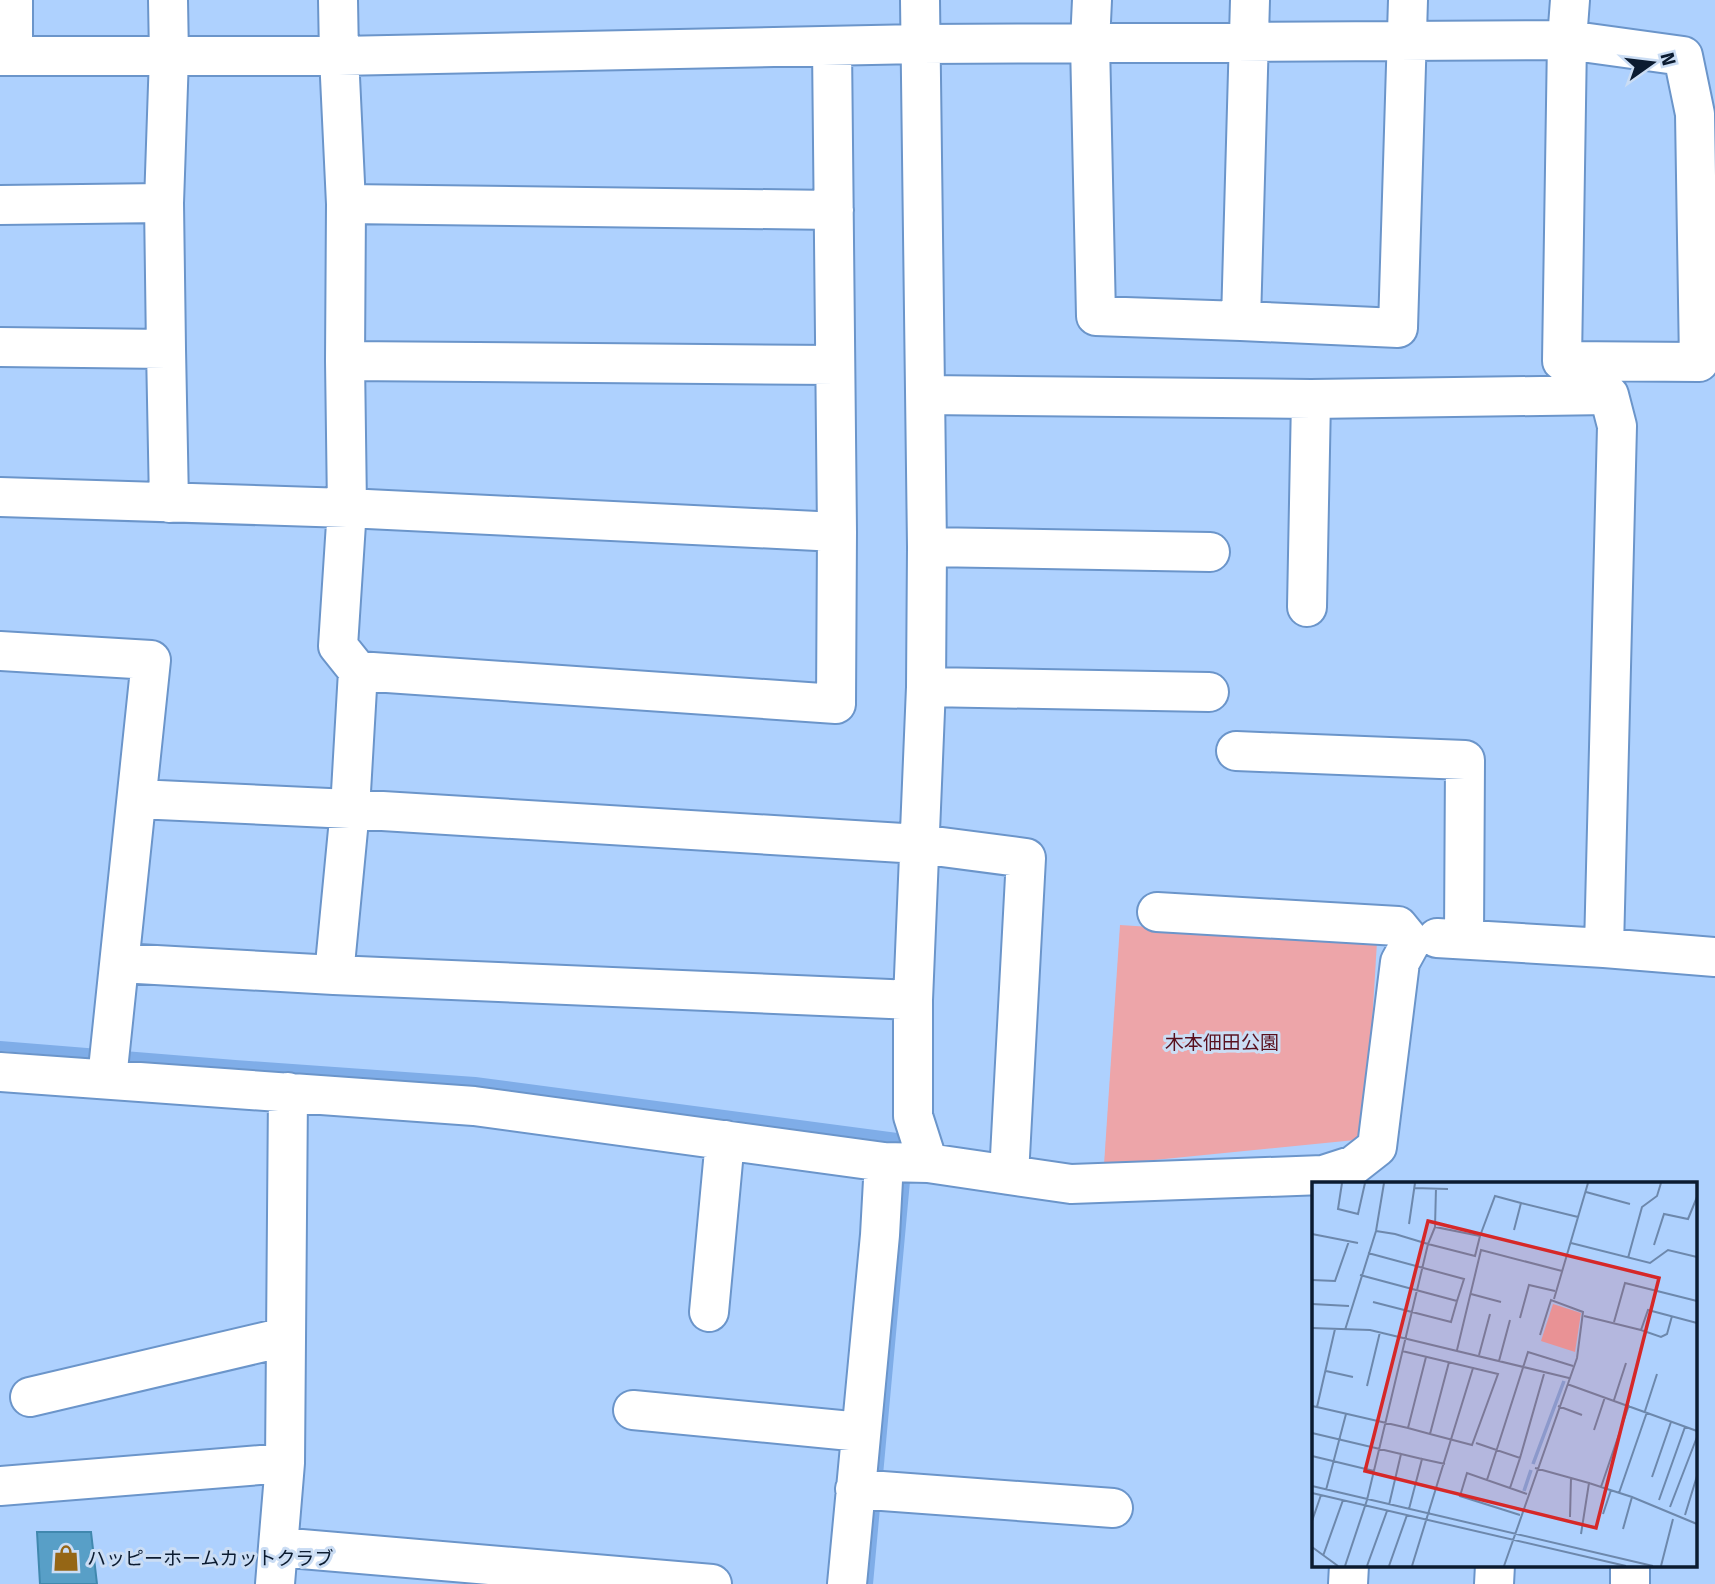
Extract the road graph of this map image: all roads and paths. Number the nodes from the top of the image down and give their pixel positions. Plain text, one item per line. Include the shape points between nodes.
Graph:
1 (13, 0) edge
2 (168, 0) edge
3 (338, 0) edge
4 (920, 0) edge
5 (1092, 0) edge
6 (1250, 0) edge
7 (1408, 0) edge
8 (1570, 0) edge
9 (1567, 40) junction
10 (1408, 41) junction
11 (1249, 42) junction
12 (1090, 43) junction
13 (920, 44) junction
14 (832, 46) junction
15 (1699, 54) edge
16 (7, 56) edge
17 (169, 56) junction
18 (339, 56) junction
19 (164, 203) junction
20 (346, 204) junction
21 (0, 205) edge
22 (834, 209) junction
23 (1241, 321) junction
24 (0, 347) edge
25 (166, 349) junction
26 (345, 361) junction
27 (835, 365) junction
28 (1707, 374) edge
29 (926, 395) junction
30 (1311, 399) junction
31 (0, 497) edge
32 (169, 503) junction
33 (347, 508) junction
34 (837, 532) junction
35 (927, 547) junction
36 (1210, 552) dead end
37 (1307, 607) dead end
38 (0, 651) edge
39 (358, 671) junction
40 (926, 687) junction
41 (1209, 692) dead end
42 (1236, 751) dead end
43 (136, 799) junction
44 (350, 809) junction
45 (919, 844) junction
46 (1157, 912) dead end
47 (1464, 939) junction
48 (1411, 942) junction
49 (1604, 948) junction
50 (1715, 957) edge
51 (120, 963) junction
52 (334, 975) junction
53 (913, 1000) junction
54 (0, 1072) edge
55 (108, 1073) junction
56 (288, 1092) junction
57 (725, 1140) junction
58 (906, 1163) junction
59 (1009, 1174) junction
60 (1354, 1174) edge
61 (709, 1312) dead end
62 (285, 1337) junction
63 (30, 1397) dead end
64 (633, 1410) dead end
65 (861, 1432) junction
66 (285, 1463) junction
67 (0, 1486) edge
68 (876, 1491) junction
69 (1113, 1508) dead end
70 (276, 1566) edge
71 (1349, 1566) edge
72 (1494, 1566) edge
73 (1630, 1566) edge
74 (712, 1584) edge
75 (847, 1584) edge
76 (1348, 1584) edge
77 (1494, 1584) edge
78 (1630, 1584) edge

1 - 16 street
2 - 17 street
3 - 18 street
4 - 13 street
5 - 12 street
6 - 11 street
7 - 10 street
8 - 9 street
9 - 10 street
9 - 15 street
9 - 28 street via 1562,361
10 - 11 street
10 - 23 street via 1398,328
11 - 12 street
11 - 23 street
12 - 13 street
12 - 23 street via 1096,316
13 - 14 street
13 - 29 street
14 - 18 street
14 - 22 street
15 - 28 street via 1695,114
16 - 17 street
17 - 18 street
17 - 19 street
18 - 20 street
19 - 21 street
19 - 25 street
20 - 22 street
20 - 26 street
22 - 27 street
24 - 25 street
25 - 32 street
26 - 27 street
26 - 33 street
27 - 34 street
29 - 30 street
29 - 35 street
30 - 37 street
30 - 49 street via 1609,395 1617,426
31 - 32 street
32 - 33 street
33 - 34 street
33 - 39 street via 338,646
34 - 39 street via 836,704
35 - 36 street
35 - 40 street
38 - 43 street via 151,660
39 - 44 street
40 - 41 street
40 - 45 street
42 - 47 street via 1465,760
43 - 44 street
43 - 51 street
44 - 45 street
44 - 52 street
45 - 53 street
45 - 59 street via 1026,858
46 - 48 street via 1398,926
47 - 48 street
47 - 49 street
48 - 60 street via 1400,962 1377,1147
49 - 50 street
51 - 52 street
51 - 55 street
52 - 53 street
53 - 58 street via 913,1116
54 - 55 street
55 - 56 street
56 - 57 street via 474,1106
56 - 62 street
57 - 58 street
57 - 61 street
58 - 59 street
58 - 65 street via 880,1235
59 - 60 street via 1071,1184
62 - 63 street
62 - 66 street
64 - 65 street
65 - 68 street
66 - 67 street
66 - 70 street
68 - 69 street
68 - 75 street
70 - 74 street
71 - 76 street
72 - 77 street
73 - 78 street

